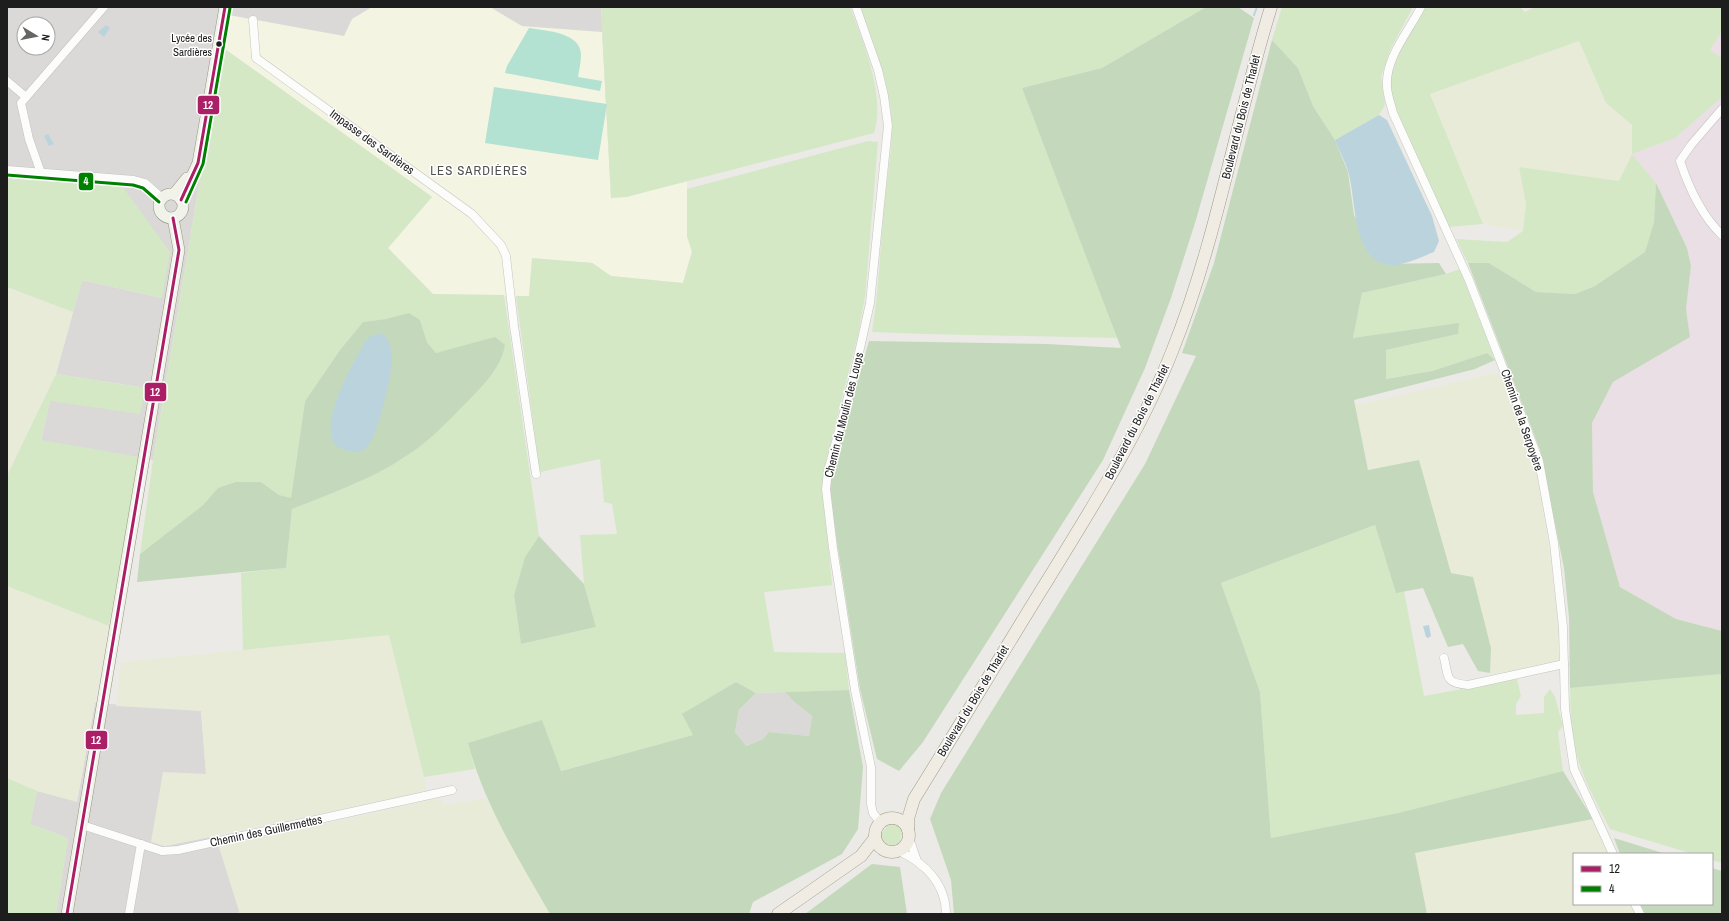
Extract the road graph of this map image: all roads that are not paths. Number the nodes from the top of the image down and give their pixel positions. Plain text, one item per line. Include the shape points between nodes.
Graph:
1 (104, 7) edge
2 (219, 7) edge
3 (225, 7) edge
4 (856, 7) edge
5 (1272, 7) edge
6 (1421, 7) edge
7 (253, 20) dead end
8 (7, 81) edge
9 (26, 97) junction
10 (1722, 109) edge
11 (7, 170) edge
12 (41, 173) junction
13 (178, 197) junction
14 (162, 198) junction
15 (173, 218) junction
16 (1722, 235) edge
17 (536, 474) dead end
18 (1444, 658) dead end
19 (1564, 664) junction
20 (452, 790) dead end
21 (914, 799) junction
22 (892, 818) junction
23 (880, 822) junction
24 (82, 825) junction
25 (909, 834) junction
26 (875, 838) junction
27 (141, 844) junction
28 (884, 850) junction
29 (899, 851) junction
30 (1613, 853) edge
31 (861, 856) junction
32 (916, 858) junction
33 (1636, 905) edge
34 (67, 914) edge
35 (130, 914) edge
36 (778, 914) edge
37 (946, 914) edge
38 (1640, 914) edge

1 - 9 street
2 - 13 main road via 194,162
3 - 13 main road via 198,163
4 - 23 street, Chemin du Moulin des Loups via 877,64 888,126 870,303 828,471 826,489 855,690 871,767 871,804 873,813
5 - 21 main road, Boulevard du Bois de Tharlet via 1199,279 1173,351 1149,404 1097,499
6 - 19 street, Chemin de la Serpoyère via 1395,54 1387,74 1386,87 1393,113 1469,280 1539,461 1554,543 1563,627
7 - 17 street, Impasse des Sardières via 256,58 472,214 501,244 506,256
8 - 9 street
9 - 12 street via 21,103 21,110
10 - 16 street via 1680,161 1694,198
11 - 12 street
12 - 14 street via 134,180 145,183
13 - 14 main road via 169,194
13 - 15 main road via 183,208
14 - 15 main road via 160,210 165,216
15 - 24 main road via 179,250 178,262
18 - 19 street via 1449,679 1454,684 1468,685
19 - 30 street, Chemin de la Serpoyère via 1565,709 1574,769
20 - 27 street, Chemin des Guillermettes via 178,850 162,851
21 - 22 main road, Boulevard du Bois de Tharlet
21 - 25 main road, Boulevard du Bois de Tharlet via 908,819
22 - 23 main road
22 - 25 main road via 904,823
23 - 26 main road via 876,827
24 - 27 street, Chemin des Guillermettes
24 - 34 main road
25 - 29 main road via 907,843
25 - 32 street
26 - 28 main road via 876,843
26 - 31 main road
27 - 35 street
28 - 29 main road
28 - 31 main road
29 - 32 street
31 - 36 main road
32 - 37 street via 942,890
33 - 38 street

